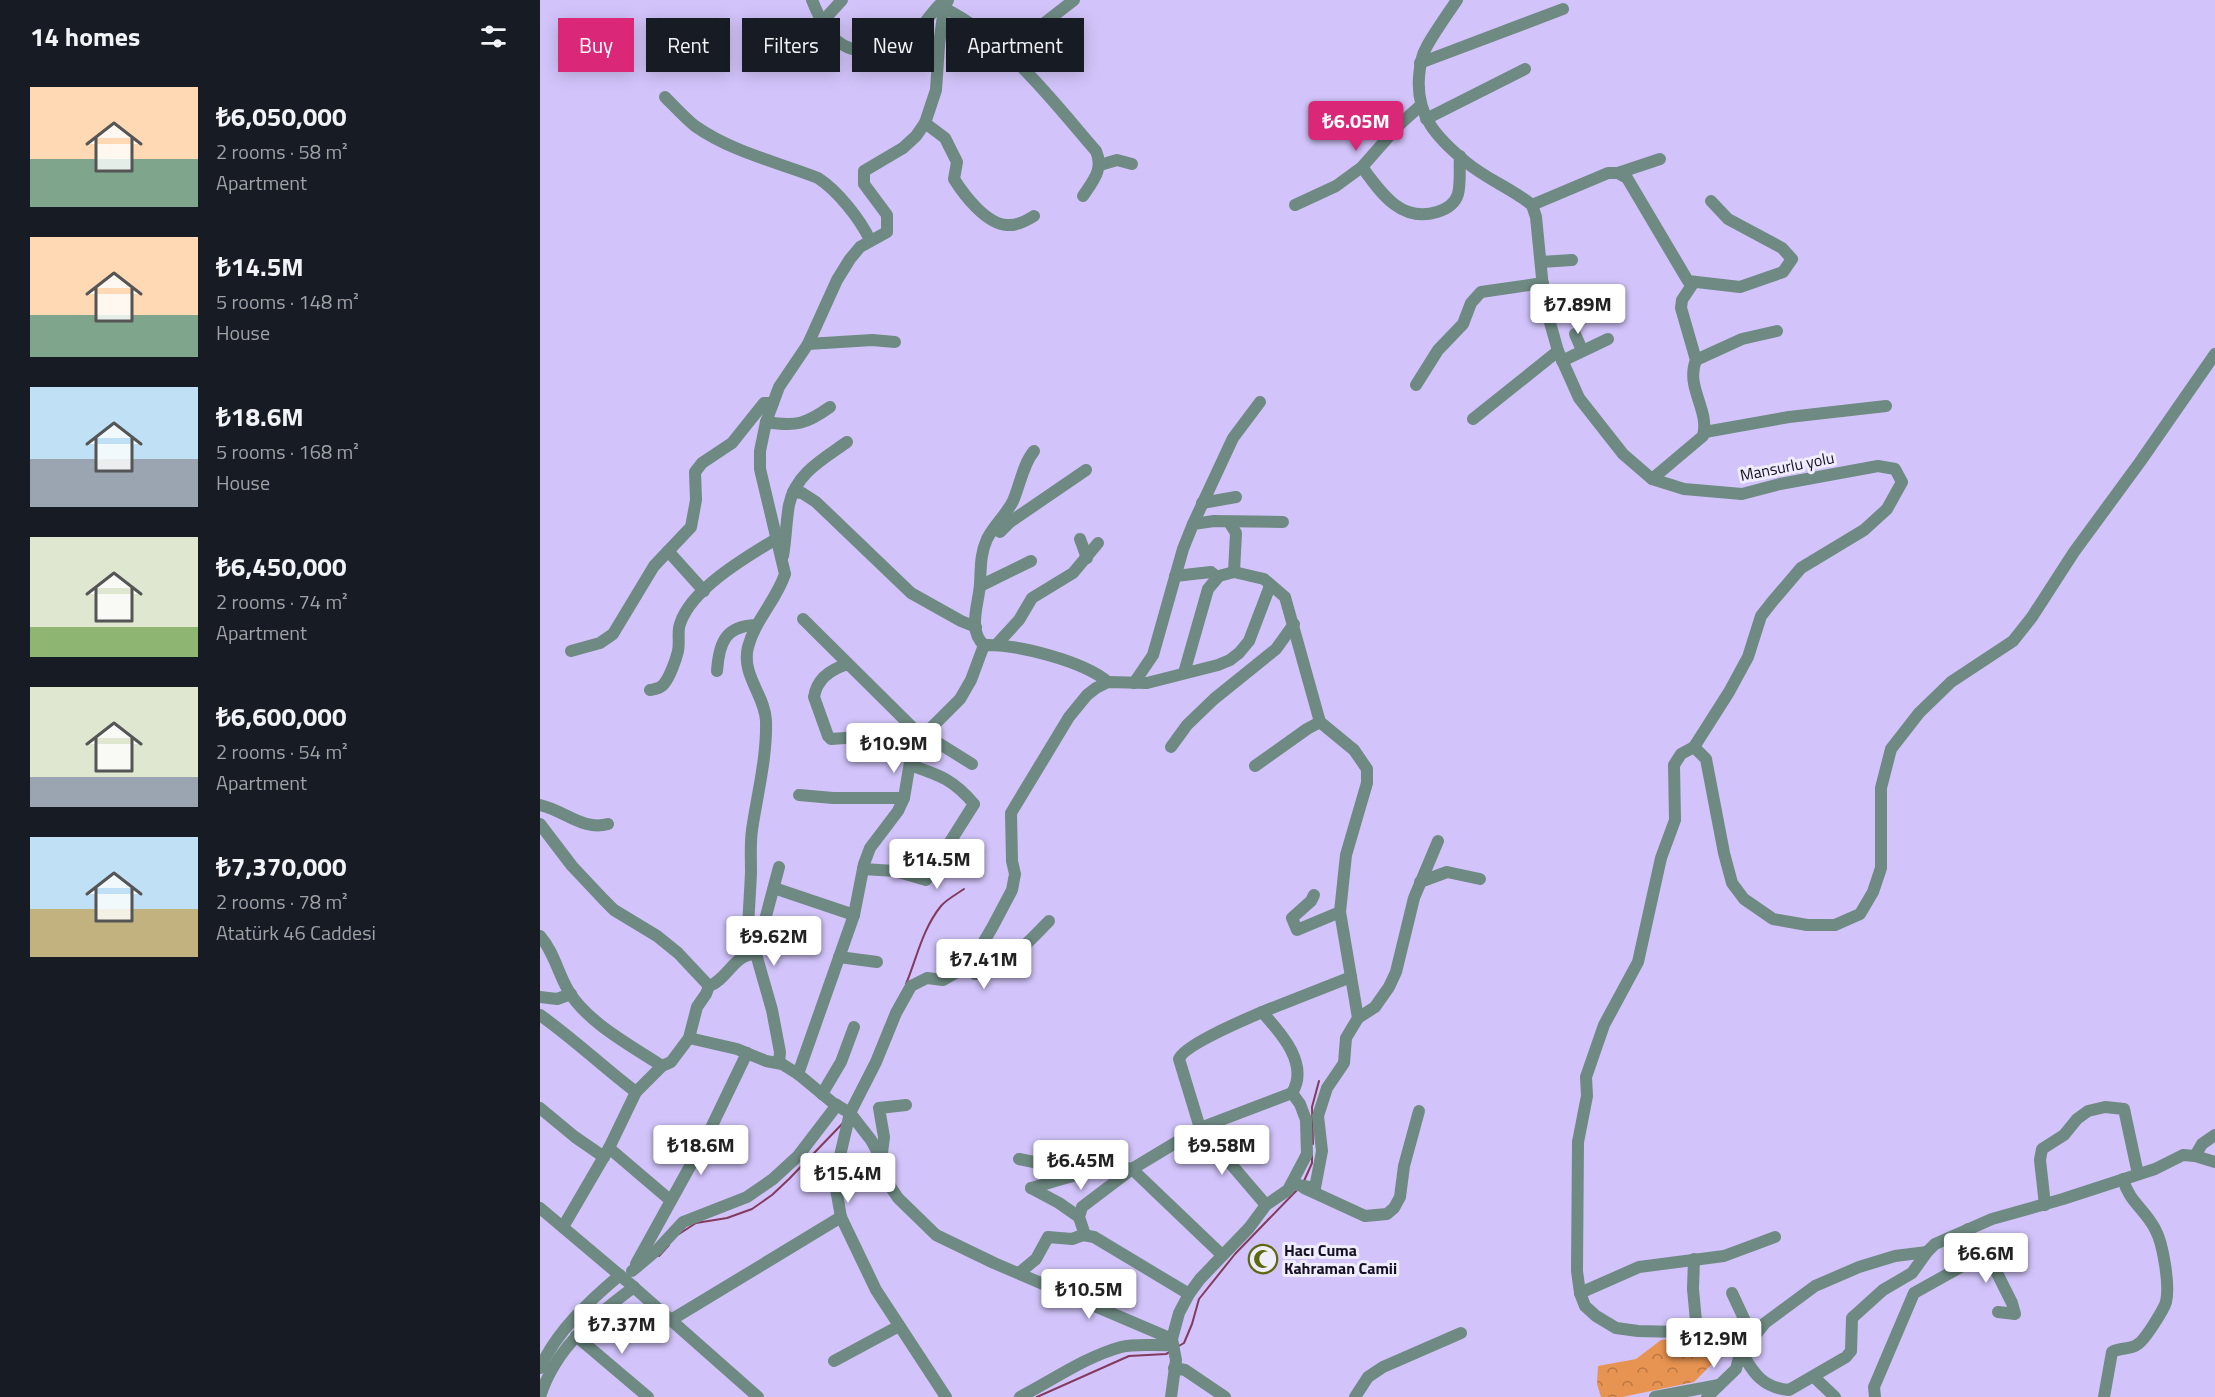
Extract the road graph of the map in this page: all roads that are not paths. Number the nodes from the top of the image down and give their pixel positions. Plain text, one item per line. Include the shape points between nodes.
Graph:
1 (812, 0) edge
2 (842, 0) edge
3 (1074, 0) edge
4 (1457, 0) edge
5 (946, 3) edge
6 (1563, 9) dead end
7 (821, 18) edge
8 (826, 18) edge
9 (963, 18) edge
10 (1051, 18) edge
11 (840, 44) edge
12 (1420, 63) junction
13 (1525, 69) dead end
14 (1026, 72) edge
15 (665, 98) dead end
16 (1420, 106) junction
17 (1426, 119) junction
18 (925, 123) junction
19 (1460, 156) junction
20 (1660, 159) dead end
21 (1132, 164) dead end
22 (1100, 165) junction
23 (1362, 167) junction
24 (1618, 173) junction
25 (1083, 196) dead end
26 (1711, 201) dead end
27 (1295, 205) dead end
28 (1532, 205) junction
29 (1034, 216) dead end
30 (870, 240) junction
31 (1572, 260) dead end
32 (1541, 262) junction
33 (1694, 282) junction
34 (1543, 283) junction
35 (1777, 331) dead end
36 (1575, 334) dead end
37 (1608, 339) dead end
38 (895, 342) dead end
39 (808, 344) junction
40 (1582, 350) junction
41 (2215, 354) edge
42 (1560, 356) junction
43 (1696, 360) junction
44 (1416, 385) dead end
45 (1260, 402) dead end
46 (773, 403) junction
47 (1886, 406) dead end
48 (830, 407) dead end
49 (1473, 419) dead end
50 (766, 422) junction
51 (1705, 432) junction
52 (847, 442) dead end
53 (1034, 451) dead end
54 (1086, 470) dead end
55 (1652, 479) junction
56 (793, 492) junction
57 (1236, 497) dead end
58 (1202, 503) junction
59 (1229, 522) junction
60 (1283, 522) dead end
61 (1192, 524) junction
62 (776, 539) junction
63 (1080, 539) dead end
64 (986, 541) junction
65 (1098, 543) dead end
66 (668, 551) junction
67 (1087, 558) junction
68 (782, 560) junction
69 (1031, 561) dead end
70 (1234, 572) junction
71 (1175, 576) junction
72 (1217, 577) junction
73 (980, 586) junction
74 (1270, 586) junction
75 (704, 591) junction
76 (804, 619) dead end
77 (1294, 624) junction
78 (756, 625) junction
79 (976, 627) junction
80 (990, 645) junction
81 (571, 651) dead end
82 (848, 663) junction
83 (717, 671) dead end
84 (1184, 674) junction
85 (1108, 682) junction
86 (1134, 683) junction
87 (650, 690) dead end
88 (1320, 722) junction
89 (923, 736) junction
90 (1171, 747) dead end
91 (1694, 747) junction
92 (972, 764) dead end
93 (910, 765) junction
94 (1255, 766) dead end
95 (799, 795) dead end
96 (904, 798) junction
97 (540, 805) edge
98 (540, 824) edge
99 (608, 824) dead end
100 (1438, 841) dead end
101 (779, 867) dead end
102 (863, 869) junction
103 (1480, 879) dead end
104 (1420, 882) junction
105 (774, 888) junction
106 (1314, 895) dead end
107 (1340, 912) junction
108 (854, 915) junction
109 (1049, 921) dead end
110 (540, 936) edge
111 (752, 954) junction
112 (839, 957) junction
113 (877, 962) dead end
114 (970, 964) junction
115 (1351, 977) junction
116 (709, 986) junction
117 (571, 994) junction
118 (540, 998) edge
119 (1262, 1012) junction
120 (540, 1015) edge
121 (1358, 1018) junction
122 (854, 1027) dead end
123 (688, 1038) junction
124 (747, 1053) junction
125 (779, 1064) junction
126 (662, 1066) junction
127 (798, 1074) junction
128 (636, 1092) junction
129 (1292, 1093) junction
130 (822, 1094) junction
131 (837, 1105) junction
132 (906, 1105) dead end
133 (540, 1108) edge
134 (1419, 1111) dead end
135 (850, 1113) junction
136 (1200, 1128) junction
137 (2215, 1135) edge
138 (606, 1152) junction
139 (2195, 1156) junction
140 (1019, 1159) dead end
141 (881, 1162) junction
142 (2215, 1162) edge
143 (1132, 1169) junction
144 (1089, 1173) junction
145 (2138, 1174) junction
146 (2122, 1179) junction
147 (1296, 1185) junction
148 (670, 1200) junction
149 (1266, 1205) junction
150 (2045, 1205) junction
151 (540, 1208) edge
152 (841, 1217) junction
153 (1079, 1217) junction
154 (563, 1227) junction
155 (1968, 1229) junction
156 (1085, 1235) junction
157 (1775, 1237) dead end
158 (1927, 1252) junction
159 (1222, 1256) junction
160 (1694, 1259) junction
161 (1974, 1259) junction
162 (1019, 1273) junction
163 (1912, 1273) junction
164 (628, 1279) junction
165 (1580, 1293) junction
166 (1732, 1293) dead end
167 (1914, 1293) junction
168 (1189, 1294) junction
169 (1998, 1312) dead end
170 (671, 1320) junction
171 (899, 1326) junction
172 (1697, 1332) junction
173 (1461, 1333) dead end
174 (576, 1336) junction
175 (1753, 1338) junction
176 (1173, 1346) junction
177 (1740, 1354) junction
178 (834, 1361) dead end
179 (540, 1368) edge
180 (1174, 1368) junction
181 (1814, 1377) junction
182 (1719, 1385) junction
183 (540, 1397) edge
184 (648, 1397) edge
185 (758, 1397) edge
186 (946, 1397) edge
187 (1020, 1397) edge
188 (1171, 1397) edge
189 (1225, 1397) edge
190 (1355, 1397) edge
191 (1655, 1397) edge
192 (1707, 1397) edge
193 (1834, 1397) edge
194 (1875, 1397) edge
195 (2104, 1397) edge

1 - 7 street
2 - 8 street
3 - 10 street
4 - 12 street
5 - 9 street
5 - 11 street via 935,8 905,45 886,51 853,51
5 - 18 street via 936,90
6 - 12 street
12 - 16 street
13 - 17 street
14 - 22 street via 1096,150
15 - 30 street via 703,131 830,186
16 - 17 street
16 - 23 street
17 - 19 street
18 - 29 street via 945,138 957,162 954,179 972,205 1006,225
18 - 30 street via 903,148 864,171 864,184 883,208 888,224 887,231
19 - 23 street via 1454,202 1427,214 1400,210 1384,197
19 - 28 street
20 - 24 street
21 - 22 street via 1117,160
22 - 25 street
23 - 27 street via 1336,186
24 - 28 street via 1608,173
24 - 33 street via 1626,178 1688,281
26 - 33 street via 1728,219 1782,248 1792,259 1784,272 1740,286
28 - 32 street, Mansurlu yolu
30 - 39 street via 850,259 837,280
31 - 32 street
32 - 34 street, Mansurlu yolu
33 - 43 street via 1681,308
34 - 42 street, Mansurlu yolu
34 - 44 street via 1480,292 1463,324 1438,350
35 - 43 street via 1742,339
36 - 40 street
37 - 40 street
38 - 39 street
39 - 46 street via 779,387
40 - 42 street
41 - 91 street via 2013,641 1951,682 1919,713 1891,750 1881,788 1881,868 1860,914 1835,924 1807,925 1773,919 1744,900 1732,883 1706,759
42 - 49 street
42 - 55 street, Mansurlu yolu via 1579,398 1623,454
43 - 51 street via 1692,379
45 - 58 street via 1233,438
46 - 50 street
46 - 66 street via 764,403 732,442 695,472 696,500 691,527
47 - 51 street
48 - 50 street via 811,421 796,425
50 - 62 street via 760,469
51 - 55 street
52 - 56 street via 812,466
53 - 64 street via 1010,508
54 - 64 street
55 - 91 street, Mansurlu yolu via 1684,489 1742,494 1878,465 1895,469 1902,482 1887,509 1864,530 1802,568 1761,616 1748,657
56 - 68 street
56 - 79 street via 816,502 911,593
57 - 58 street
58 - 61 street
59 - 60 street
59 - 61 street
59 - 70 street via 1236,533
61 - 71 street
62 - 68 street
62 - 75 street
63 - 67 street
64 - 73 street via 979,569
65 - 67 street
66 - 75 street
66 - 81 street via 654,566 613,634 600,643
67 - 80 street via 1073,573 1032,598 1019,620
68 - 78 street via 780,589
69 - 73 street
70 - 72 street
70 - 74 street via 1264,579
71 - 72 street via 1211,572
71 - 86 street via 1153,655
72 - 84 street via 1209,590
73 - 79 street
74 - 77 street via 1285,597
74 - 84 street via 1249,641 1239,653 1218,665
75 - 87 street via 686,610 679,625 678,652 665,682
76 - 82 street
77 - 88 street
77 - 90 street via 1276,649 1214,699
78 - 83 street via 738,628 722,641
78 - 111 street via 747,665 766,722 752,833 747,928
79 - 80 street via 980,641
80 - 85 street via 1076,664
80 - 89 street via 960,699
82 - 89 street
82 - 89 street via 828,672 814,697 831,739
84 - 86 street
85 - 86 street
85 - 114 street via 1096,688 1073,711 1011,813 1015,874 1012,890
88 - 94 street
88 - 107 street via 1354,750 1367,769 1367,783 1346,855
89 - 92 street
89 - 93 street
91 - 165 street via 1681,754 1674,765 1675,820 1660,858 1638,962 1604,1025 1586,1077 1587,1096 1578,1142
93 - 96 street
93 - 102 street via 948,779 974,804 926,880 895,871
95 - 96 street
96 - 102 street via 870,848
97 - 99 street via 588,826
98 - 116 street via 572,867 614,910 678,953
100 - 104 street
101 - 105 street
102 - 108 street
103 - 104 street via 1448,872
104 - 121 street via 1396,972 1376,1007
105 - 108 street
105 - 111 street
106 - 107 street via 1292,918 1297,930
107 - 115 street
108 - 112 street
109 - 114 street via 1010,958 982,975 975,974
110 - 117 street
111 - 116 street via 733,964 717,983
111 - 125 street via 772,1010
112 - 113 street
112 - 127 street
114 - 135 street via 943,980 927,978 910,986
115 - 119 street
115 - 121 street
116 - 123 street via 697,1007
117 - 118 street via 557,999
117 - 126 street via 604,1027
119 - 129 street via 1295,1058 1299,1069
119 - 136 street via 1198,1042 1180,1055
120 - 128 street
121 - 147 street via 1346,1038 1344,1063 1327,1088 1318,1116 1322,1151 1315,1188
122 - 130 street via 841,1062
123 - 124 street
123 - 126 street via 671,1062
124 - 125 street
124 - 148 street
125 - 127 street
126 - 128 street
127 - 130 street
128 - 138 street
129 - 136 street
129 - 147 street via 1306,1120 1307,1154
130 - 131 street
131 - 135 street
131 - 164 street via 798,1156 773,1179 747,1197 684,1222
132 - 141 street via 879,1108 884,1137
133 - 138 street via 575,1137
134 - 147 street via 1400,1197 1387,1214 1365,1216
135 - 141 street via 871,1140
135 - 152 street via 838,1169 837,1202
136 - 143 street
136 - 149 street
137 - 139 street via 2204,1141
138 - 148 street
138 - 154 street
139 - 142 street
139 - 145 street via 2183,1155
140 - 144 street
141 - 162 street via 888,1184 898,1198 936,1235
143 - 144 street via 1108,1168
143 - 153 street via 1082,1207
143 - 159 street
144 - 153 street via 1031,1188
145 - 146 street
145 - 150 street via 2124,1109 2088,1111 2064,1135 2042,1149
146 - 150 street
146 - 195 street via 2127,1194 2161,1241 2166,1302 2145,1338 2137,1345 2112,1352
147 - 149 street
148 - 164 street
149 - 159 street
150 - 155 street
151 - 154 street
152 - 170 street
152 - 171 street via 876,1290
153 - 156 street
154 - 164 street
155 - 158 street via 1935,1244
155 - 161 street
156 - 162 street via 1072,1239 1048,1237 1036,1259
156 - 168 street
157 - 160 street via 1724,1256
158 - 163 street
158 - 175 street via 1895,1256 1815,1286 1765,1323
159 - 168 street
160 - 165 street via 1639,1267
160 - 172 street
161 - 167 street
161 - 169 street via 1989,1257 2015,1314
162 - 176 street
163 - 167 street
163 - 181 street via 1883,1290 1852,1318 1851,1351
164 - 170 street
164 - 174 street
164 - 179 street via 576,1317
165 - 172 street via 1585,1306 1616,1328
166 - 175 street
167 - 194 street via 1874,1387
168 - 176 street via 1179,1313
170 - 185 street
171 - 178 street
171 - 186 street
172 - 177 street via 1729,1335
173 - 190 street via 1383,1366 1368,1377
174 - 183 street via 556,1361
174 - 184 street
175 - 177 street
176 - 180 street
176 - 187 street via 1123,1347 1074,1366
177 - 181 street via 1758,1378 1780,1389 1789,1390
177 - 182 street via 1736,1369
180 - 188 street
180 - 189 street via 1185,1370
181 - 193 street
182 - 191 street
182 - 192 street

